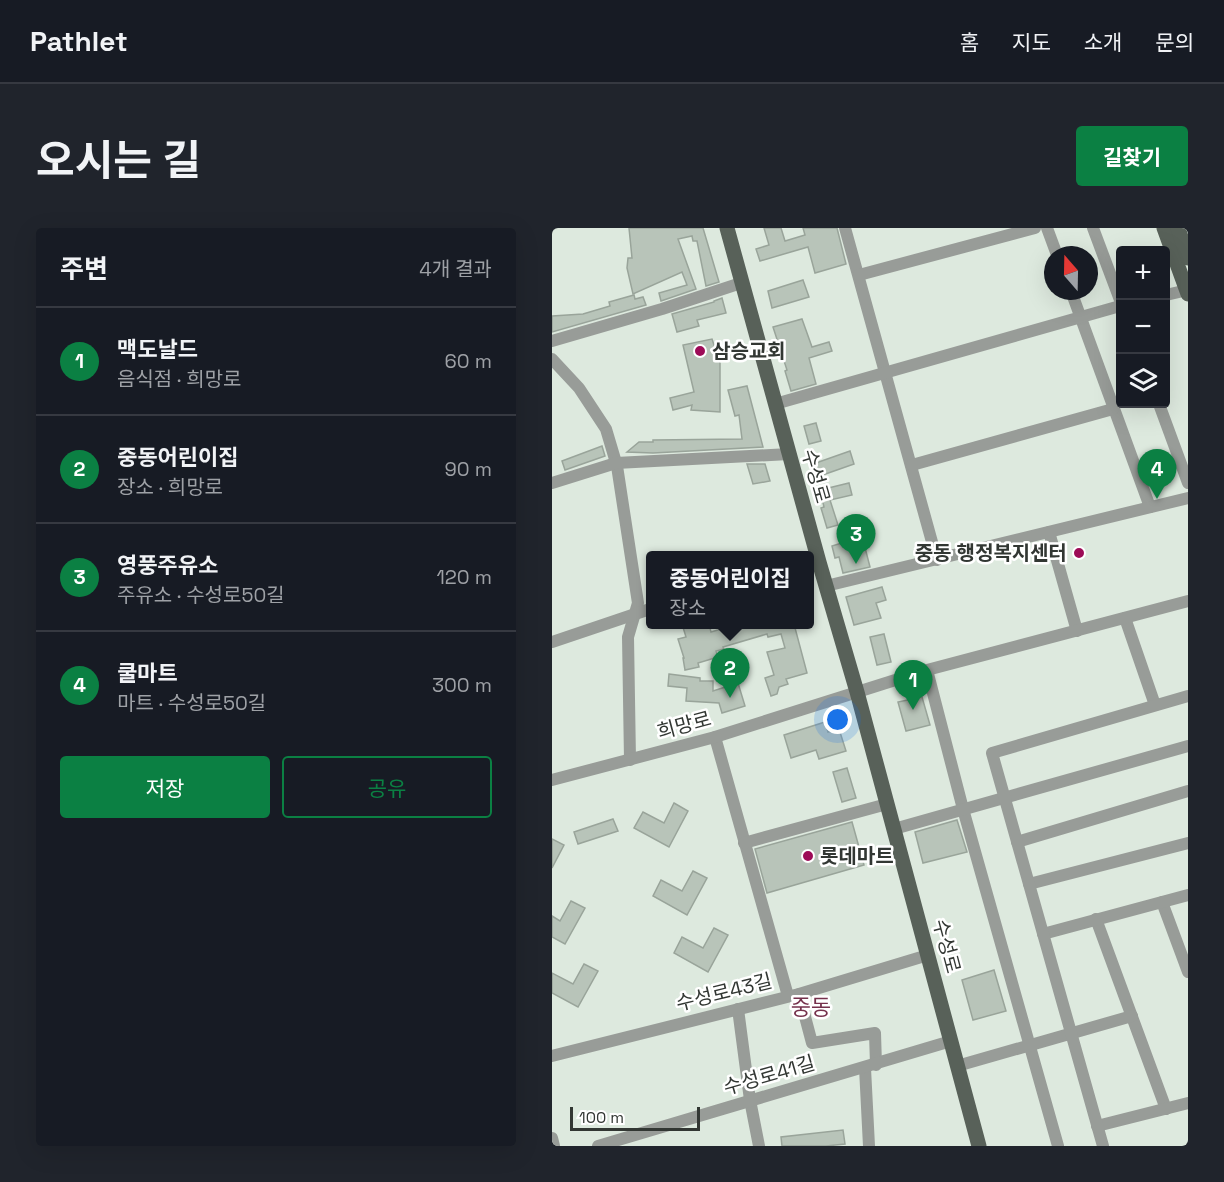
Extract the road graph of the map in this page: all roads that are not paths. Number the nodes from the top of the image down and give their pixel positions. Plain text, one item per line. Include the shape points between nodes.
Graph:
1 (727, 228) edge
2 (845, 228) edge
3 (1035, 228) edge
4 (1047, 228) edge
5 (1093, 228) edge
6 (1164, 228) edge
7 (1178, 228) edge
8 (1054, 246) edge
9 (1188, 258) edge
10 (859, 275) junction
11 (741, 284) junction
12 (1116, 289) edge
13 (1187, 292) edge
14 (1170, 294) edge
15 (1074, 300) edge
16 (1116, 307) edge
17 (1081, 318) junction
18 (552, 341) edge
19 (552, 359) edge
20 (886, 373) junction
21 (775, 404) junction
22 (1160, 408) edge
23 (1113, 409) junction
24 (789, 454) junction
25 (616, 463) junction
26 (912, 465) junction
27 (552, 483) edge
28 (1188, 483) edge
29 (1188, 498) edge
30 (1150, 507) junction
31 (1049, 532) junction
32 (811, 551) edge
33 (937, 560) junction
34 (814, 563) edge
35 (826, 586) junction
36 (1188, 601) edge
37 (646, 610) edge
38 (635, 613) junction
39 (1125, 618) junction
40 (1077, 632) junction
41 (552, 642) edge
42 (927, 670) junction
43 (857, 692) junction
44 (1188, 696) edge
45 (1155, 705) junction
46 (715, 737) junction
47 (1188, 746) edge
48 (630, 760) junction
49 (552, 780) edge
50 (1188, 791) edge
51 (1005, 798) junction
52 (887, 804) junction
53 (963, 809) junction
54 (894, 829) junction
55 (1017, 842) junction
56 (744, 843) junction
57 (1188, 843) edge
58 (1029, 884) junction
59 (1188, 895) edge
60 (1162, 902) junction
61 (1096, 920) junction
62 (1043, 934) junction
63 (927, 955) junction
64 (1188, 972) edge
65 (793, 995) junction
66 (738, 1009) junction
67 (1132, 1016) junction
68 (1071, 1034) junction
69 (951, 1041) junction
70 (1030, 1045) junction
71 (552, 1056) edge
72 (957, 1065) junction
73 (870, 1066) junction
74 (750, 1100) junction
75 (1188, 1103) edge
76 (1166, 1109) junction
77 (1097, 1126) junction
78 (552, 1138) edge
79 (554, 1146) edge
80 (598, 1146) edge
81 (759, 1146) edge
82 (869, 1146) edge
83 (979, 1146) edge
84 (1058, 1146) edge
85 (1103, 1146) edge

1 - 11 main road, 수성로
2 - 10 street
3 - 10 street
4 - 8 street
5 - 12 street
6 - 13 main road
7 - 9 main road
10 - 20 street
11 - 18 street
11 - 21 main road, 수성로
13 - 14 street
15 - 17 street
16 - 17 street
17 - 20 street
17 - 23 street
19 - 25 street via 579,388 606,429
20 - 21 street
20 - 26 street
21 - 24 main road, 수성로
22 - 28 street
23 - 26 street
23 - 30 street
24 - 25 street
24 - 32 main road, 수성로
25 - 27 street
25 - 38 street via 638,603
26 - 33 street
29 - 30 street
30 - 31 street
31 - 33 street
31 - 40 street
33 - 35 street
34 - 35 main road, 수성로
35 - 43 main road, 수성로
36 - 39 street, 희망로
37 - 38 street
38 - 41 street
38 - 48 street via 628,637
39 - 40 street, 희망로
39 - 45 street
40 - 42 street, 희망로
42 - 43 street, 희망로
42 - 53 street
43 - 46 street, 희망로
43 - 52 main road, 수성로
44 - 45 street
45 - 51 street via 992,753
46 - 48 street, 희망로
46 - 56 street
47 - 51 street
48 - 49 street, 희망로
50 - 55 street
51 - 53 street
51 - 55 street
52 - 54 main road, 수성로
52 - 56 street
53 - 54 street
53 - 70 street
54 - 63 main road, 수성로
55 - 58 street
56 - 65 street
57 - 58 street
58 - 62 street
59 - 60 street
60 - 61 street
60 - 64 street
61 - 62 street
61 - 67 street
62 - 68 street
63 - 65 street
63 - 69 main road, 수성로
65 - 66 street, 수성로43길
65 - 73 street, 수성로43길 via 812,1043 874,1033
66 - 71 street, 수성로43길
66 - 74 street
67 - 68 street
67 - 76 street
68 - 70 street
68 - 77 street
69 - 72 main road, 수성로
69 - 73 street, 수성로41길
70 - 72 street
70 - 84 street
72 - 83 main road, 수성로
73 - 74 street, 수성로41길
73 - 82 street
74 - 80 street, 수성로41길
74 - 81 street
75 - 76 street
76 - 77 street
77 - 85 street
78 - 79 street

